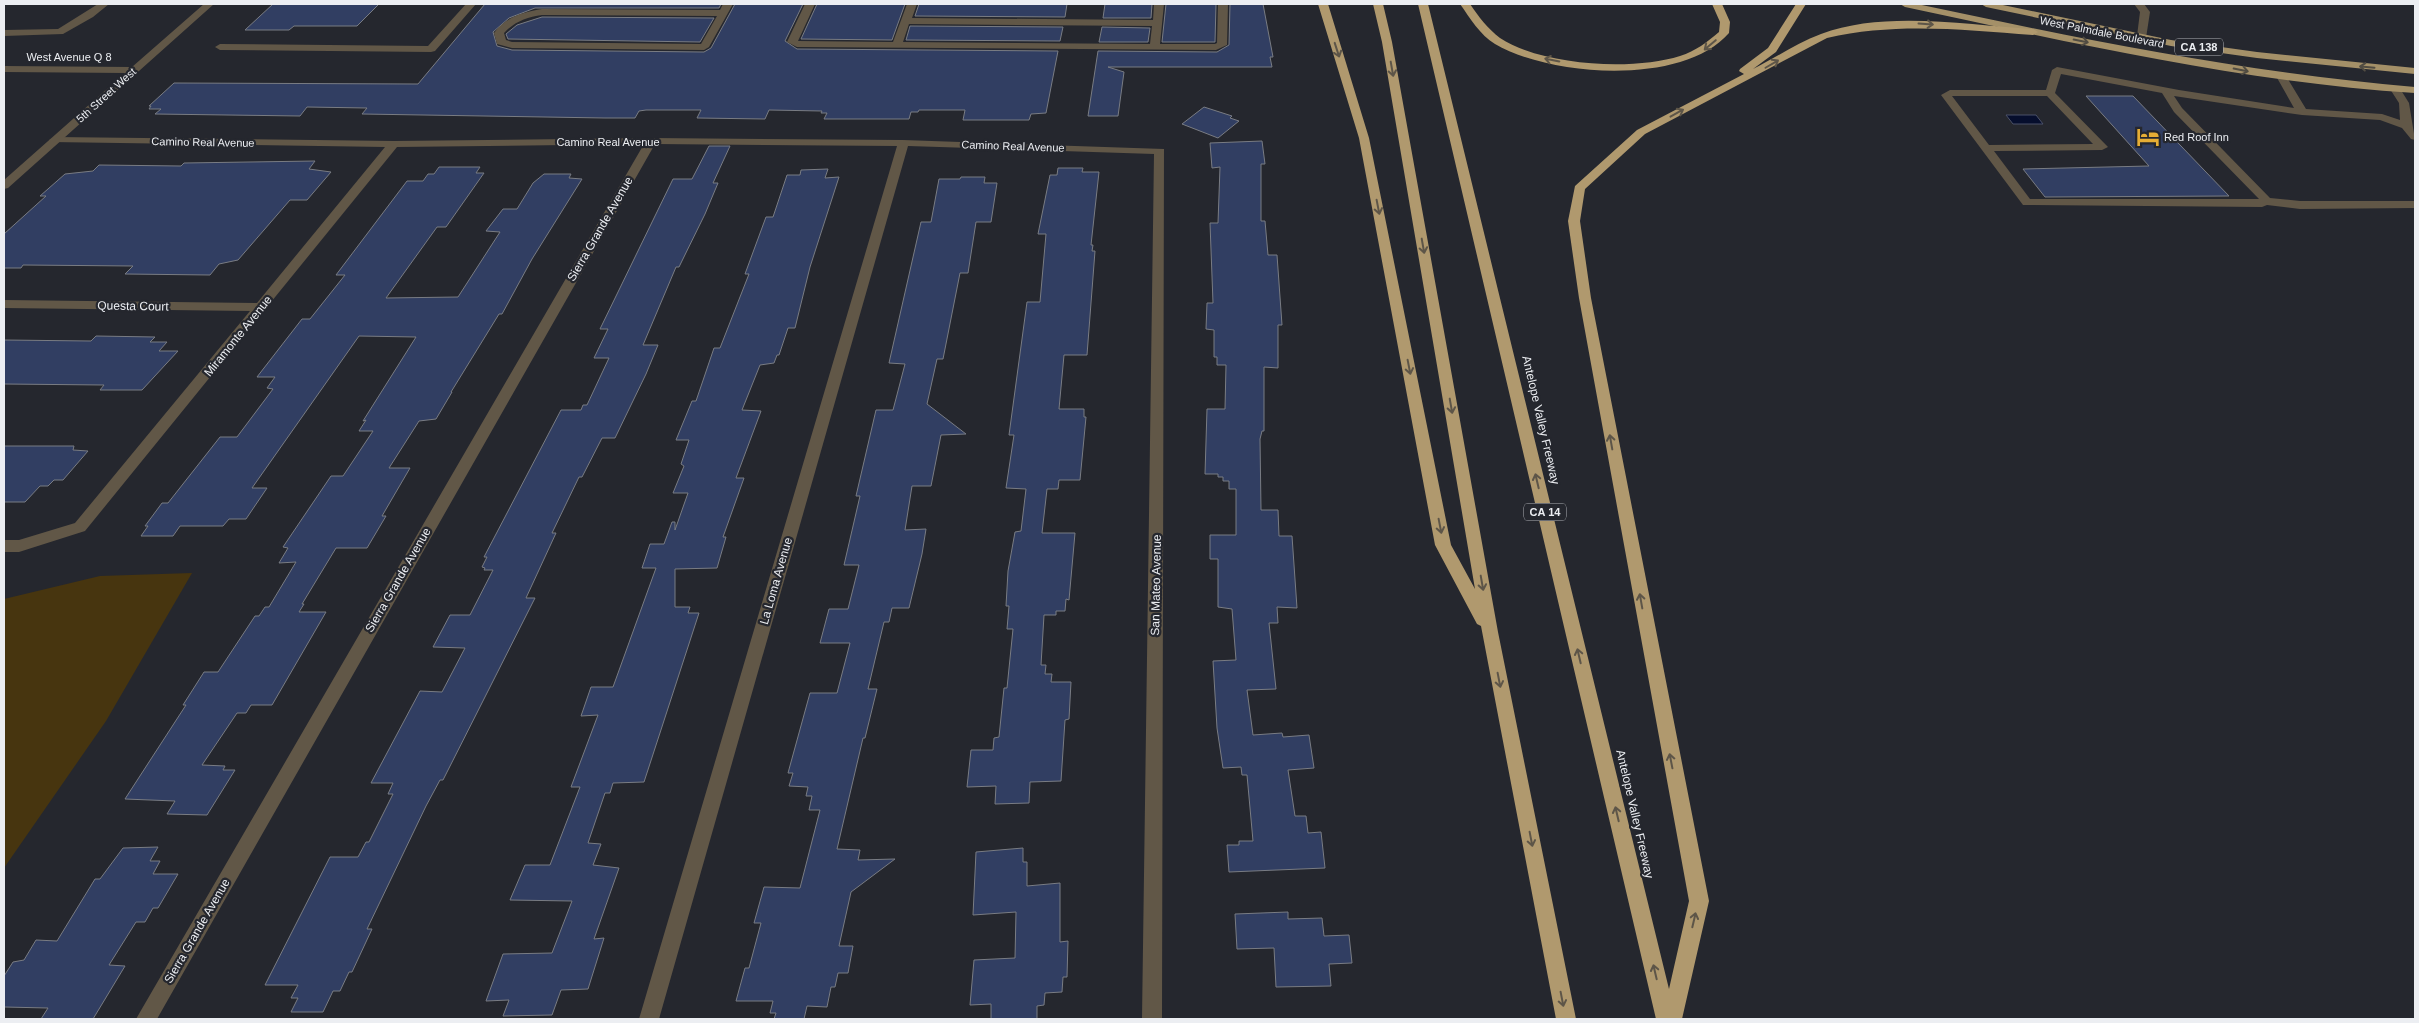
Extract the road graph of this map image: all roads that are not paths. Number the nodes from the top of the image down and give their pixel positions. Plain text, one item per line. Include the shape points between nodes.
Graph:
1 (104, 4) edge
2 (209, 4) edge
3 (471, 4) edge
4 (728, 4) edge
5 (810, 4) edge
6 (912, 4) edge
7 (1159, 4) edge
8 (1223, 4) edge
9 (1323, 4) edge
10 (1378, 4) edge
11 (1423, 4) edge
12 (1465, 4) edge
13 (1717, 4) edge
14 (1801, 4) edge
15 (1905, 4) edge
16 (1986, 4) edge
17 (2139, 4) edge
18 (722, 13) junction
19 (905, 21) junction
20 (1157, 23) junction
21 (2033, 32) junction
22 (4, 34) edge
23 (2142, 36) junction
24 (897, 44) junction
25 (220, 47) dead end
26 (1155, 47) junction
27 (4, 69) edge
28 (135, 70) junction
29 (2415, 71) edge
30 (2281, 76) junction
31 (2395, 89) junction
32 (2415, 90) edge
33 (2166, 91) junction
34 (2050, 93) junction
35 (1712, 94) junction
36 (2302, 112) junction
37 (2410, 115) edge
38 (2406, 126) junction
39 (2415, 137) edge
40 (55, 140) junction
41 (651, 141) junction
42 (903, 143) junction
43 (394, 144) junction
44 (1984, 148) junction
45 (1160, 151) joint
46 (4, 186) edge
47 (2265, 200) junction
48 (2415, 205) edge
49 (4, 304) edge
50 (262, 307) junction
51 (4, 546) edge
52 (1490, 632) junction
53 (146, 1019) edge
54 (649, 1019) edge
55 (1152, 1019) edge
56 (1566, 1019) edge
57 (1666, 1019) edge
58 (1672, 1019) edge

1 - 22 street via 60,32
2 - 28 street, 5th Street West
3 - 25 street via 431,50
4 - 18 street
5 - 24 street via 792,42
6 - 19 street
7 - 20 street
8 - 26 street via 1222,45 1216,48
9 -> 52 highway via 1364,138 1443,545
10 -> 52 highway
57 -> 11 highway, Antelope Valley Freeway / CA 14
13 -> 12 highway via 1725,22 1724,33 1702,51 1642,66 1590,67 1538,57 1499,41 1476,21
14 - 35 highway via 1772,50
15 - 21 highway, West Palmdale Boulevard / CA 138
16 - 23 highway, West Palmdale Boulevard / CA 138
17 - 23 street via 2145,12
18 - 18 street via 704,46 512,45 500,42 499,34 508,22 542,12
19 - 20 street
19 - 24 street
20 - 26 street
21 -> 30 highway, West Palmdale Boulevard / CA 138
35 -> 21 highway via 1824,36 1852,28 1921,23
29 -> 23 highway, West Palmdale Boulevard / CA 138 via 2257,55
24 - 26 street
27 - 28 street, West Avenue Q 8
28 - 40 street, 5th Street West
30 - 31 highway, West Palmdale Boulevard / CA 138
30 - 36 street
31 - 32 highway, West Palmdale Boulevard / CA 138
31 - 37 street
33 - 34 street via 2057,70
33 - 36 street via 2233,104
33 - 47 street via 2178,110
34 - 44 street via 1946,95
34 - 44 street via 2102,147
58 -> 35 highway via 1699,902 1588,317 1574,221 1579,188 1612,157 1641,132
36 - 38 street via 2382,117
37 - 38 street
38 - 39 street
40 - 43 street, Camino Real Avenue
40 - 46 street, 5th Street West
41 - 42 street, Camino Real Avenue
41 - 43 street, Camino Real Avenue
41 - 53 street, Sierra Grande Avenue
42 - 45 street, Camino Real Avenue
42 - 54 street, La Loma Avenue
43 - 50 street, Miramonte Avenue
44 - 47 street via 2027,203 2262,203
45 - 55 street, San Mateo Avenue
47 - 48 street via 2300,205
49 - 50 street, Questa Court
50 - 51 street, Miramonte Avenue via 80,527 19,546
52 -> 56 highway

